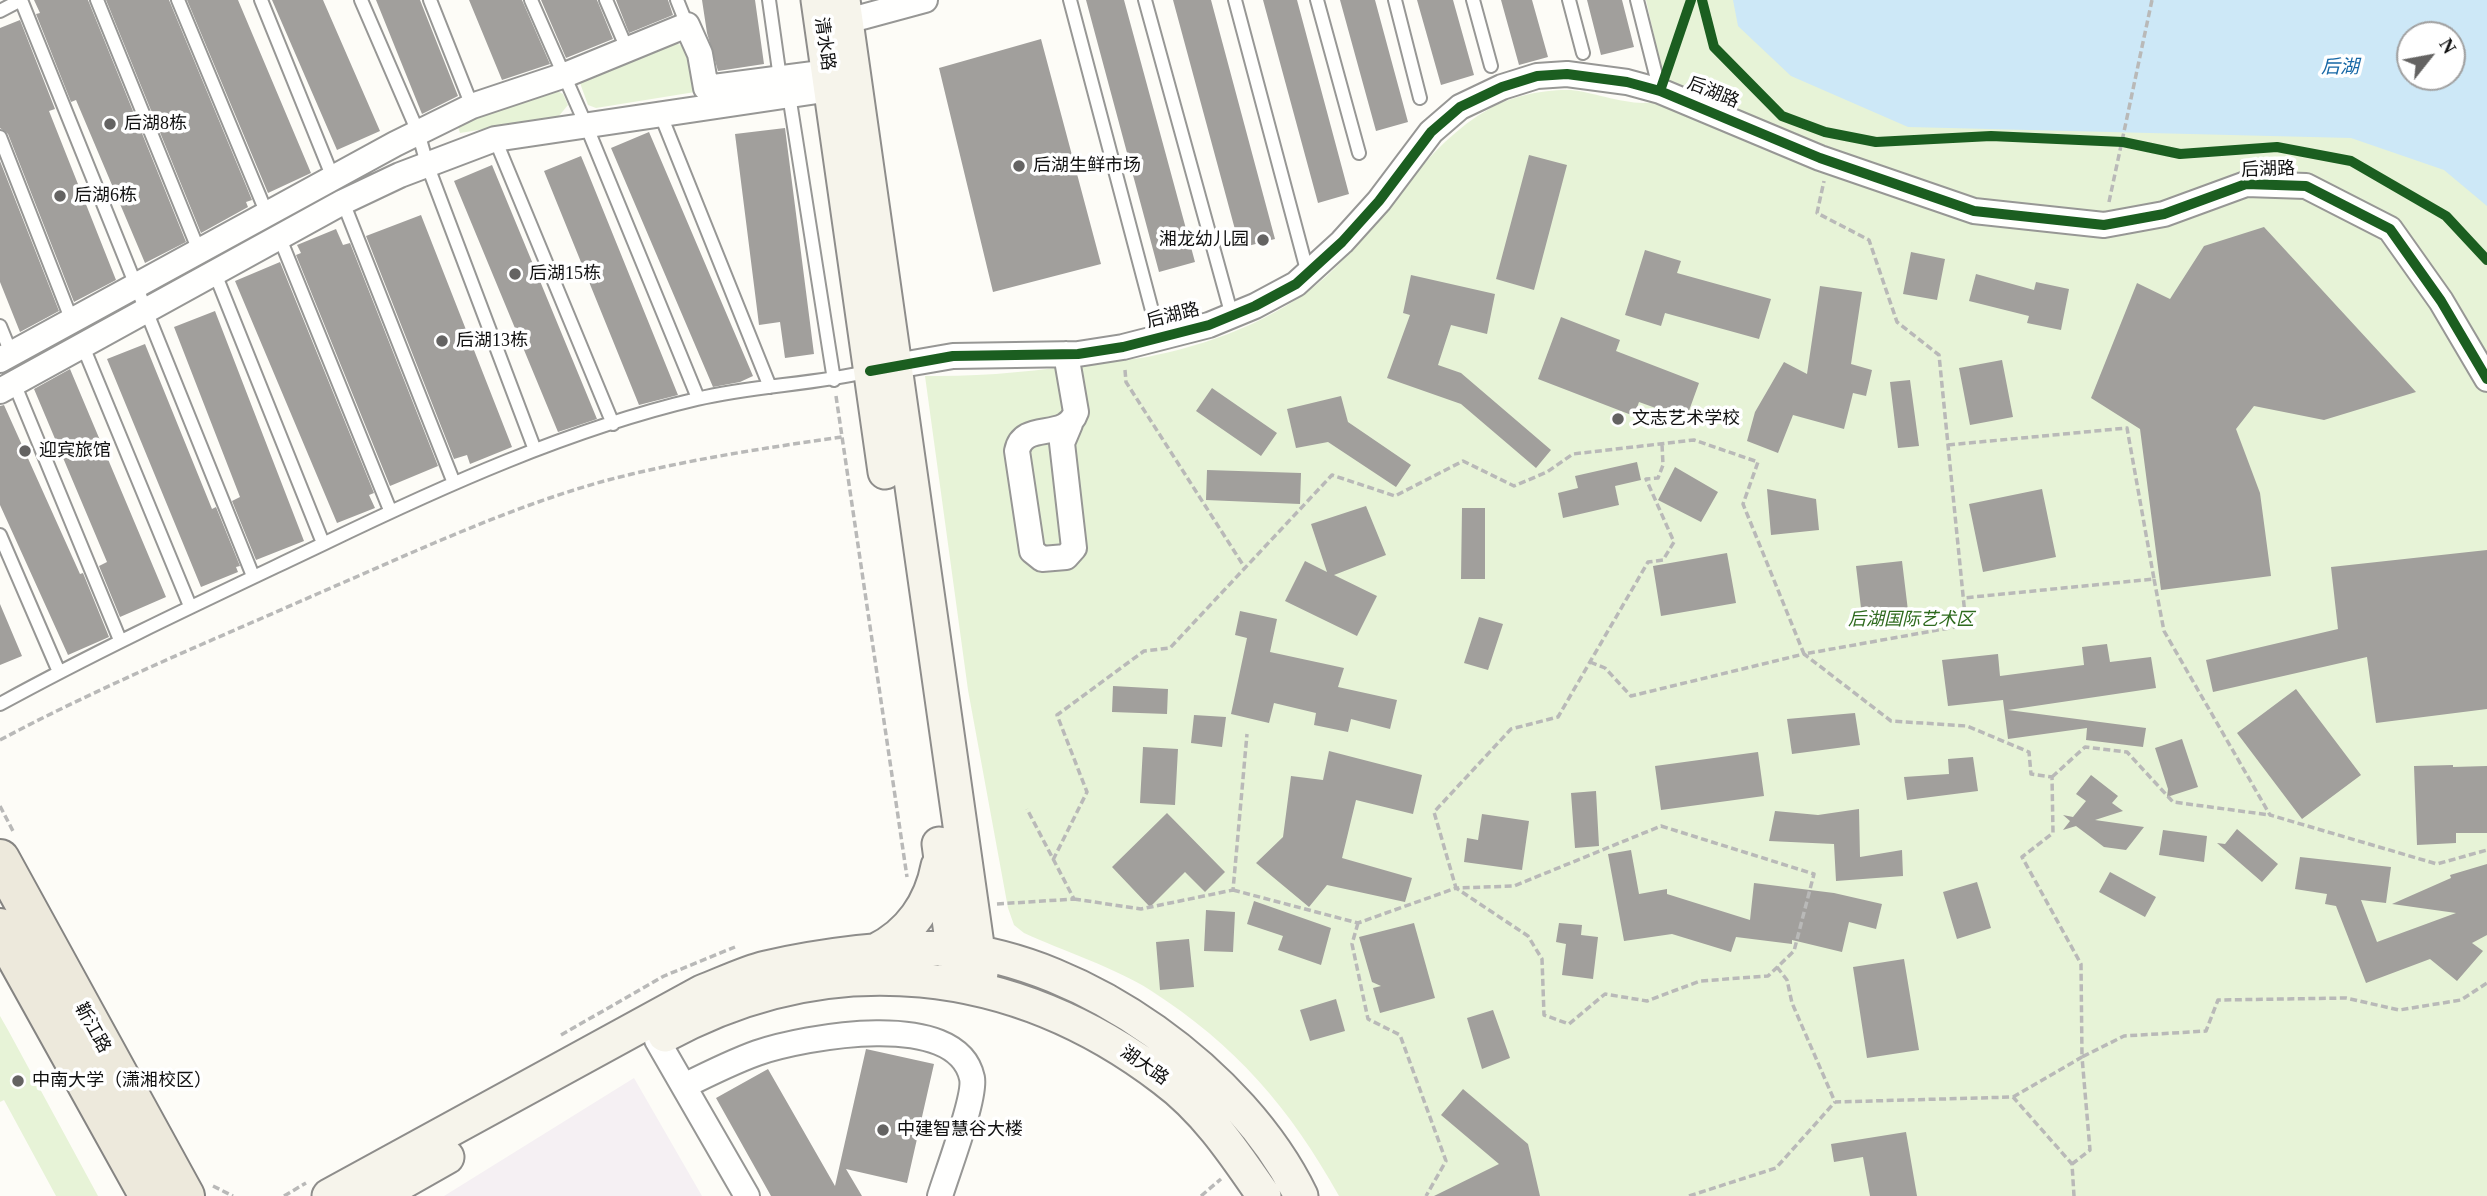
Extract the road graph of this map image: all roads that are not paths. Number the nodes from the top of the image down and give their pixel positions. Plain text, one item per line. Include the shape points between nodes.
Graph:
1 (21, 0) edge
2 (97, 0) edge
3 (178, 0) edge
4 (261, 0) edge
5 (361, 0) edge
6 (430, 0) edge
7 (531, 0) edge
8 (606, 0) edge
9 (677, 0) edge
10 (769, 0) edge
11 (925, 0) edge
12 (1070, 0) edge
13 (1145, 0) edge
14 (1235, 0) edge
15 (1317, 0) edge
16 (1395, 0) edge
17 (1473, 0) edge
18 (1569, 0) edge
19 (1637, 0) edge
20 (0, 11) edge
21 (832, 12) edge
22 (687, 25) junction
23 (627, 49) junction
24 (1583, 53) dead end
25 (1491, 66) dead end
26 (565, 75) junction
27 (830, 80) junction
28 (784, 87) junction
29 (1660, 91) junction
30 (1420, 98) dead end
31 (472, 106) junction
32 (660, 113) junction
33 (586, 125) junction
34 (418, 132) junction
35 (0, 137) edge
36 (495, 139) junction
37 (1359, 153) dead end
38 (427, 164) junction
39 (333, 178) junction
40 (343, 202) junction
41 (273, 225) junction
42 (199, 251) junction
43 (214, 271) junction
44 (1308, 274) junction
45 (137, 284) junction
46 (146, 308) junction
47 (1232, 316) junction
48 (72, 321) junction
49 (0, 326) edge
50 (1159, 337) junction
51 (82, 344) junction
52 (1066, 354) junction
53 (6, 357) edge
54 (882, 369) junction
55 (2487, 379) edge
56 (834, 380) junction
57 (7, 387) edge
58 (771, 387) junction
59 (698, 398) junction
60 (613, 424) junction
61 (1070, 424) junction
62 (535, 450) junction
63 (454, 483) junction
64 (390, 510) junction
65 (0, 535) edge
66 (323, 544) junction
67 (253, 576) junction
68 (190, 606) junction
69 (120, 640) junction
70 (59, 672) junction
71 (0, 704) edge
72 (938, 839) junction
73 (0, 859) edge
74 (971, 905) junction
75 (0, 928) edge
76 (966, 952) junction
77 (870, 953) junction
78 (1014, 964) junction
79 (970, 986) junction
80 (657, 1040) junction
81 (684, 1087) junction
82 (318, 1189) edge
83 (176, 1195) edge
84 (378, 1196) edge
85 (747, 1196) edge
86 (940, 1196) edge
87 (1264, 1196) edge
88 (1301, 1196) edge

1 - 20 lane
1 - 45 lane
2 - 42 lane
3 - 41 lane
4 - 39 lane
5 - 34 lane
6 - 31 lane
7 - 26 lane
8 - 23 lane
9 - 22 lane
10 - 28 lane
11 - 21 street
12 - 50 lane
13 - 47 lane
14 - 44 lane
15 - 37 lane
16 - 30 lane
17 - 25 lane
18 - 24 lane
19 - 29 lane
21 - 27 main road, 清水路
21 - 54 main road
22 - 23 street
22 - 28 street via 700,54 706,89
23 - 26 street
26 - 31 street
26 - 33 lane
27 - 28 street
27 - 54 main road, 清水路
28 - 32 street
28 - 56 lane
29 - 44 street, 后湖路 via 1594,76 1537,76 1460,107 1431,132 1379,201
29 - 55 street, 后湖路 via 1828,161 1974,211 2104,225 2164,214 2246,184 2306,186 2390,229 2441,301
31 - 34 street
32 - 33 street
32 - 58 lane
33 - 36 street
33 - 59 lane
34 - 38 lane
34 - 39 street
35 - 48 lane
36 - 38 street
36 - 60 lane
38 - 40 street
38 - 62 lane
39 - 41 street
40 - 41 street
40 - 63 lane
41 - 42 street
41 - 43 street
41 - 64 lane
42 - 45 street
43 - 46 street
43 - 66 lane
44 - 47 street, 后湖路
45 - 46 lane
45 - 48 street
46 - 51 street
46 - 67 lane
47 - 50 street, 后湖路
48 - 53 street
49 - 53 lane
50 - 52 street, 后湖路
51 - 57 street
51 - 68 lane
52 - 54 street, 后湖路 via 953,356
52 - 61 street via 1076,412
54 - 56 lane
54 - 72 main road
54 - 74 main road
56 - 58 lane
57 - 69 lane
58 - 59 lane
59 - 60 lane
60 - 62 lane
61 - 61 street via 1027,435 1018,444 1032,551 1042,559 1066,556 1074,548 1062,443
62 - 63 lane
63 - 64 lane
64 - 66 lane
65 - 70 lane
66 - 67 lane
67 - 68 lane
68 - 69 lane
69 - 70 lane
70 - 71 lane
72 - 76 main road
72 - 77 main road via 935,882 917,918 893,941
73 - 83 main road, 靳江路
74 - 76 main road
74 - 78 main road via 983,939 992,951
75 - 83 main road
76 - 77 main road via 902,949
76 - 78 main road
76 - 79 main road
77 - 82 main road via 765,969 702,992
78 - 88 main road via 1090,993 1172,1044 1246,1114 1276,1152
79 - 80 main road, 湖大路 via 894,977 818,984 718,1010
79 - 87 main road, 湖大路 via 1020,999 1102,1037 1166,1080 1224,1137
80 - 81 street
80 - 84 main road, 湖大路
81 - 85 street
81 - 86 street via 760,1052 815,1039 869,1034 940,1041 961,1057 972,1078

